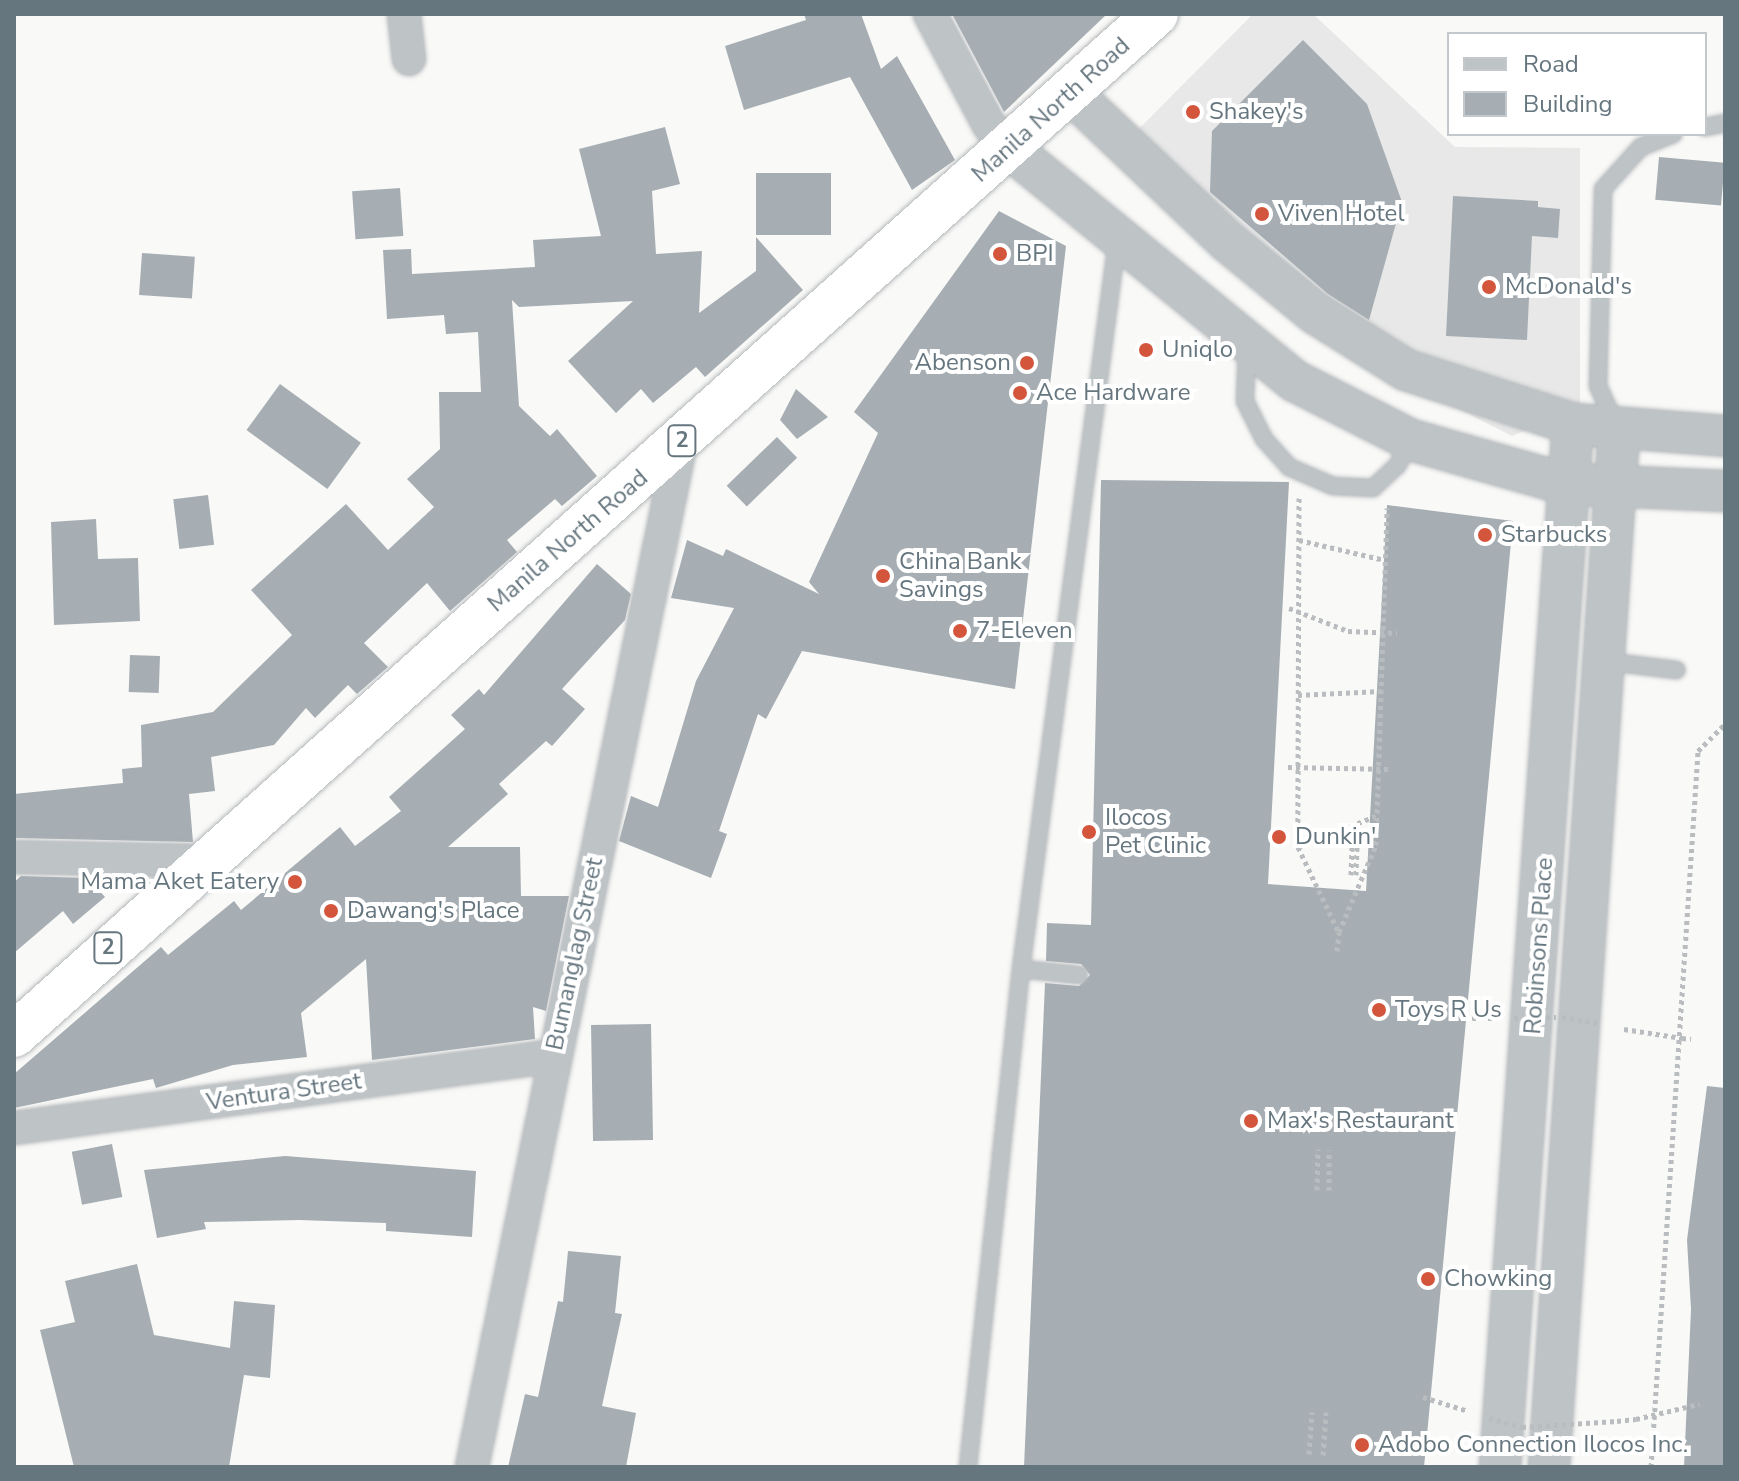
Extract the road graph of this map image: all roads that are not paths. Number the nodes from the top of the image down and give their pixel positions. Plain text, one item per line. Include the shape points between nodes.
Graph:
1 (404, 14) edge
2 (930, 14) edge
3 (1156, 14) edge
4 (409, 59) dead end
5 (1071, 93) junction
6 (1669, 136) edge
7 (1009, 148) junction
8 (1117, 242) junction
9 (1247, 344) junction
10 (1598, 386) junction
11 (1573, 424) junction
12 (1619, 431) junction
13 (1725, 436) edge
14 (1411, 440) junction
15 (681, 442) junction
16 (1565, 484) junction
17 (1613, 488) junction
18 (1725, 491) edge
19 (1602, 661) junction
20 (1676, 670) dead end
21 (14, 857) edge
22 (203, 861) junction
23 (1021, 969) junction
24 (1079, 975) dead end
25 (14, 1035) edge
26 (554, 1056) junction
27 (14, 1128) edge
28 (472, 1467) edge
29 (968, 1467) edge
30 (1500, 1467) edge
31 (1549, 1467) edge

1 - 4 street
2 - 7 street via 989,125
3 - 5 highway, Manila North Road / 2
5 - 7 highway, Manila North Road / 2
5 - 11 street via 1195,212 1315,313 1406,370
6 - 10 lane via 1641,147 1603,189
7 - 8 street
7 - 15 highway, Manila North Road / 2
8 - 9 street
8 - 23 lane
9 - 14 street via 1295,381
9 - 14 lane via 1245,401 1264,439 1299,471 1333,486 1373,488
10 - 11 lane
10 - 12 lane
11 - 12 street
11 - 16 street, Robinsons Place
12 - 13 street
12 - 17 street, Robinsons Place
14 - 16 street
15 - 22 highway, Manila North Road / 2
15 - 26 street, Bumanglag Street
16 - 17 street
16 - 30 street, Robinsons Place via 1541,939
17 - 18 street
17 - 19 street, Robinsons Place
19 - 20 lane
19 - 31 street, Robinsons Place
21 - 22 street
22 - 25 highway, Manila North Road / 2
23 - 24 lane
23 - 29 lane
26 - 27 street, Ventura Street
26 - 28 street, Bumanglag Street

